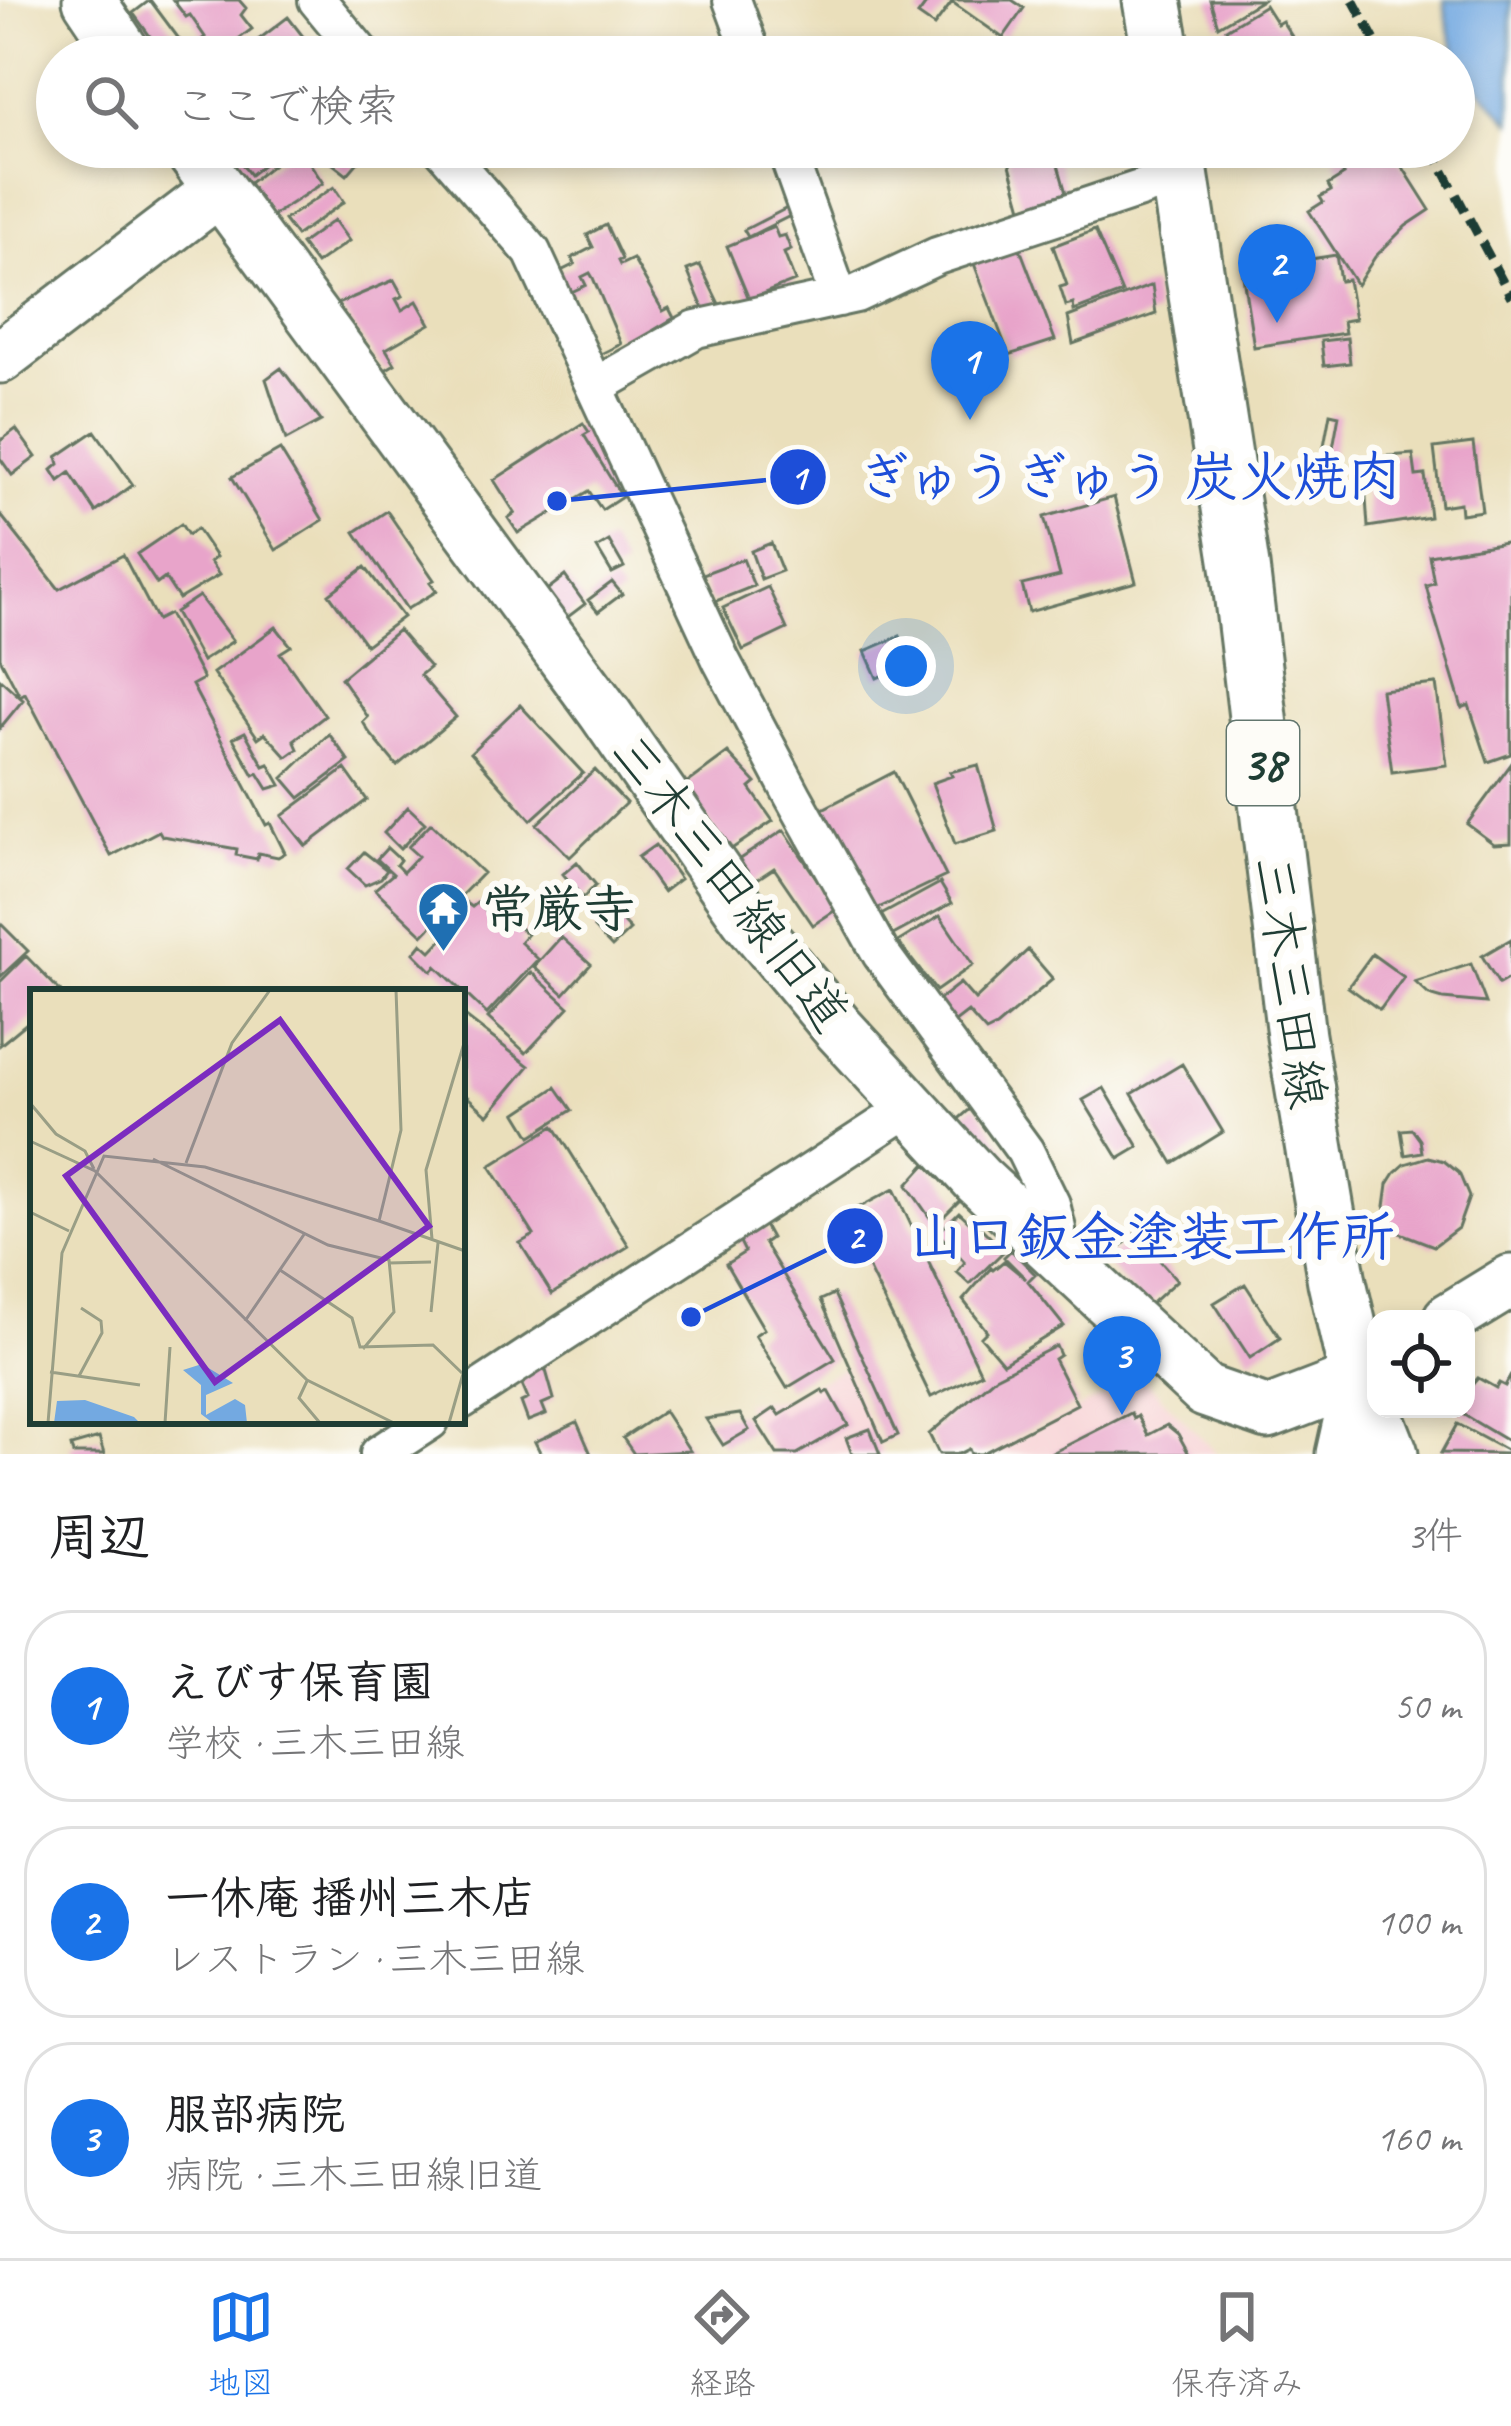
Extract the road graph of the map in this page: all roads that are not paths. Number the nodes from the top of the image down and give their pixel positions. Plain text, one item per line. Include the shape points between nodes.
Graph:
1 (89, 0) edge
2 (317, 0) edge
3 (733, 0) edge
4 (1152, 0) edge
5 (113, 36) edge
6 (347, 36) edge
7 (746, 36) edge
8 (1158, 36) edge
9 (202, 168) edge
10 (459, 168) edge
11 (793, 168) edge
12 (1162, 168) edge
13 (1178, 168) edge
14 (218, 191) junction
15 (839, 298) junction
16 (0, 357) edge
17 (596, 386) junction
18 (909, 1108) junction
19 (1044, 1244) junction
20 (1511, 1281) edge
21 (1464, 1310) edge
22 (1367, 1373) edge
23 (465, 1398) edge
24 (1379, 1418) edge
25 (425, 1424) edge
26 (379, 1454) edge
27 (1342, 1454) edge
28 (1389, 1454) edge

1 - 5 street
2 - 6 street
3 - 7 street
4 - 8 main road
9 - 14 street, 三木三田線旧道
10 - 17 street via 532,252
11 - 15 street
12 - 15 street
13 - 22 main road, 三木三田線 / 38 via 1240,566 1295,1036 1336,1282
14 - 16 street
14 - 18 street, 三木三田線旧道 via 747,918
15 - 17 street via 696,328
17 - 19 street via 721,660 881,954 1025,1150 1057,1229
18 - 19 street, 三木三田線旧道
18 - 23 street
19 - 22 street, 三木三田線旧道 via 1205,1391 1268,1413
20 - 21 street
22 - 27 street
24 - 28 main road, 三木三田線 / 38
25 - 26 street

